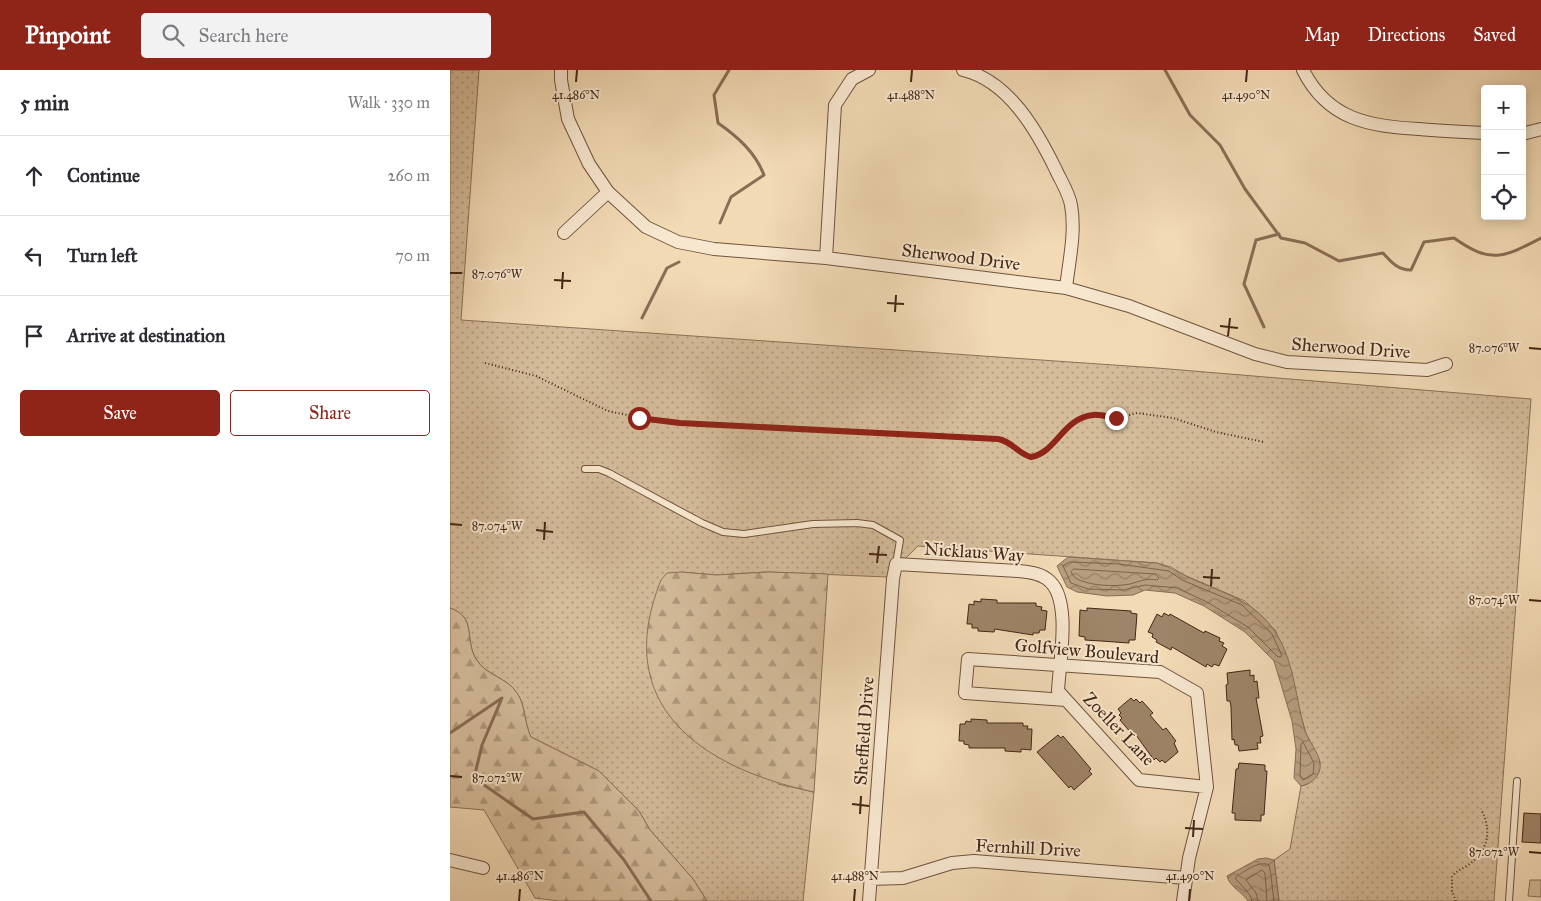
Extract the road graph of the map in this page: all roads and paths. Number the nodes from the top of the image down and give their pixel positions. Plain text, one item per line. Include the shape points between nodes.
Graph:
1 (561, 70) edge
2 (869, 70) edge
3 (964, 70) edge
4 (1303, 70) edge
5 (1541, 129) edge
6 (1481, 133) edge
7 (1526, 133) edge
8 (608, 192) junction
9 (564, 233) dead end
10 (826, 258) junction
11 (1066, 288) junction
12 (485, 363) dead end
13 (1446, 364) dead end
14 (1264, 442) dead end
15 (585, 469) dead end
16 (896, 564) junction
17 (968, 659) joint
18 (1059, 665) junction
19 (1066, 700) junction
20 (1517, 781) dead end
21 (1206, 786) junction
22 (1481, 809) dead end
23 (450, 860) edge
24 (484, 868) dead end
25 (1186, 878) junction
26 (870, 879) junction
27 (869, 901) edge
28 (1183, 901) edge
29 (1456, 901) edge
30 (1509, 901) edge

1 - 8 street, Sherwood Drive via 568,119 589,164
2 - 10 street via 852,79 835,105
3 - 11 street via 978,74 1008,96 1033,128 1061,179 1071,204 1073,230
4 - 6 street via 1330,105 1358,121 1377,126
5 - 7 street
8 - 9 street
8 - 10 street, Sherwood Drive via 646,227 678,242 714,249
10 - 11 street, Sherwood Drive
11 - 13 street, Sherwood Drive via 1138,309 1256,354 1287,362 1427,370
12 - 14 path via 536,376 613,412 670,422 998,439 1011,443 1031,457 1044,451 1066,428 1083,417 1100,415 1116,418 1137,413 1173,418 1216,432
15 - 16 lane via 609,473 709,526 729,533 830,523 873,525 900,540
16 - 18 street, Nicklaus Way via 1018,571 1049,580 1059,596 1063,615
16 - 26 street, Sheffield Drive
17 - 18 street, Golfview Boulevard
17 - 19 street, Zoeller Lane via 965,694
18 - 19 street, Zoeller Lane via 1058,691
18 - 21 street, Golfview Boulevard via 1160,672 1197,693
19 - 21 street, Zoeller Lane via 1139,780
20 - 30 lane
21 - 25 street, Golfview Boulevard
22 - 29 path via 1487,822 1487,840 1478,856 1452,877
23 - 24 street
25 - 26 street, Fernhill Drive via 974,862 952,863 903,878
25 - 28 street, Golfview Boulevard
26 - 27 street, Sheffield Drive

